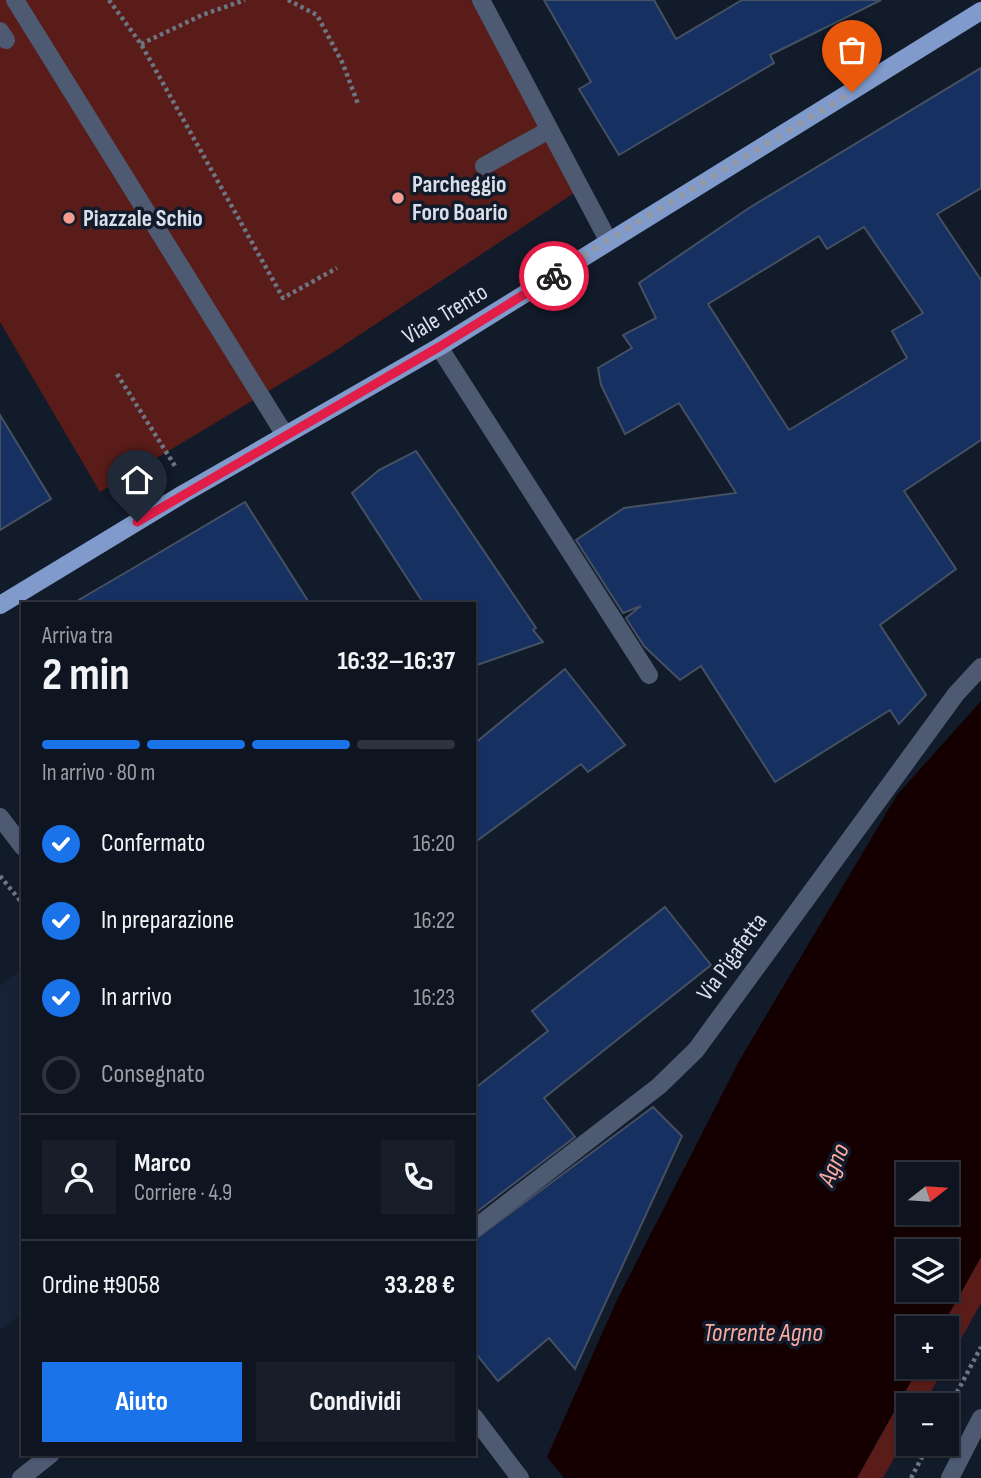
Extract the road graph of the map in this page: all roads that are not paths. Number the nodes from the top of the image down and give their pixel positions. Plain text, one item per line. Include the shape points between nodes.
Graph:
1 (15, 0) edge
2 (481, 0) edge
3 (981, 11) edge
4 (550, 130) junction
5 (484, 166) dead end
6 (608, 240) junction
7 (439, 347) junction
8 (285, 435) junction
9 (0, 605) edge
10 (981, 667) edge
11 (649, 675) dead end
12 (0, 817) edge
13 (21, 844) edge
14 (476, 1227) edge
15 (981, 1418) edge
16 (476, 1419) edge
17 (48, 1456) edge
18 (511, 1474) edge
19 (21, 1478) edge
20 (950, 1478) edge

1 - 8 street
2 - 4 street
3 - 6 main road, Viale Trento
4 - 5 street
4 - 6 street
6 - 7 main road, Viale Trento
7 - 8 main road, Viale Trento
7 - 11 street
8 - 9 main road, Viale Trento
10 - 14 street, Via Pigafetta via 956,694 696,1051 659,1086
12 - 13 street
15 - 20 street
16 - 18 street
17 - 19 street

